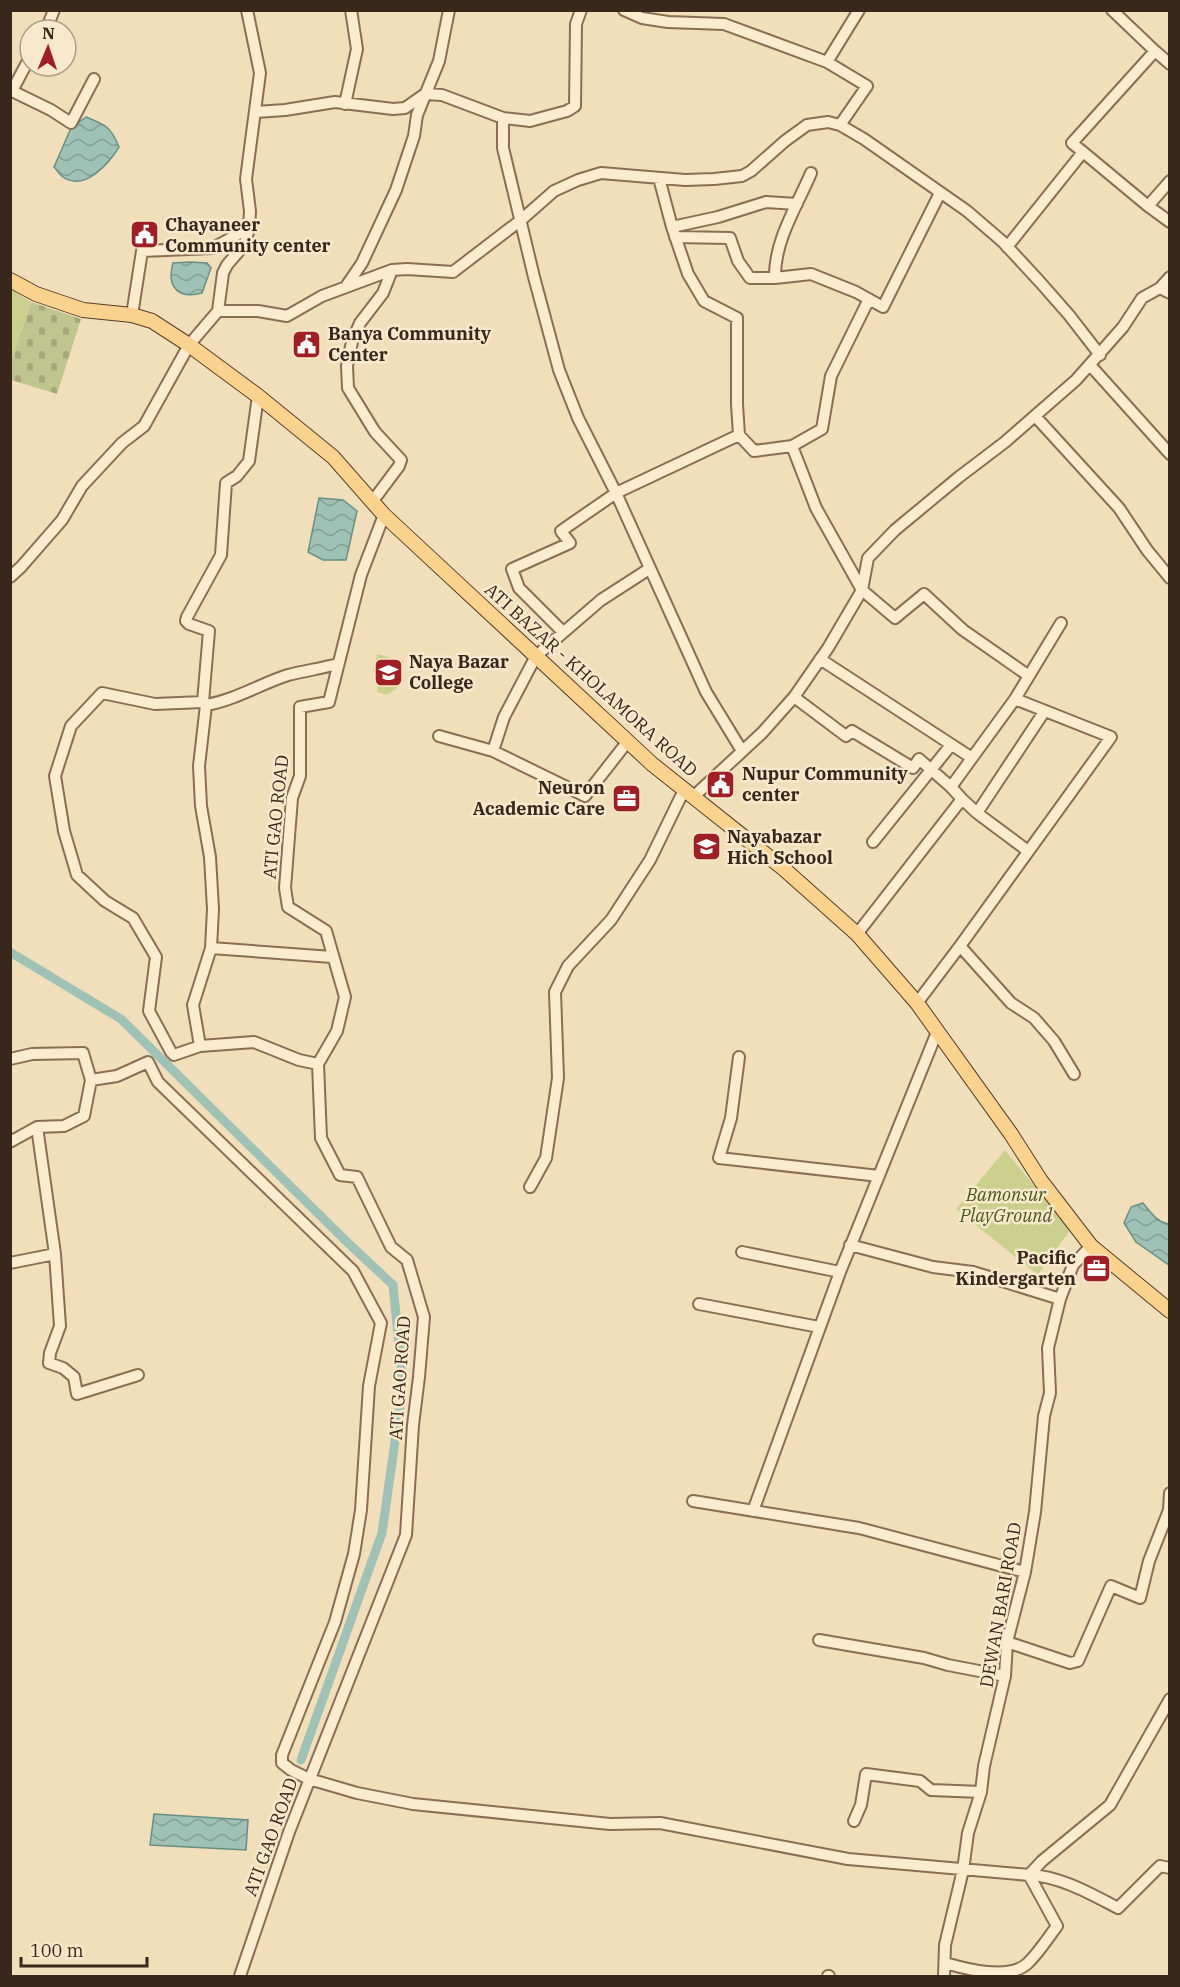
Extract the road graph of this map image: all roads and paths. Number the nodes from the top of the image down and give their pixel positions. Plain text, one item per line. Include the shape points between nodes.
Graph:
1 (247, 10) edge
2 (351, 10) edge
3 (449, 10) edge
4 (580, 10) edge
5 (624, 10) edge
6 (859, 10) edge
7 (1112, 10) edge
8 (1155, 51) junction
9 (827, 62) junction
10 (1170, 64) edge
11 (19, 78) edge
12 (94, 79) dead end
13 (11, 92) edge
14 (425, 94) junction
15 (345, 104) junction
16 (256, 112) junction
17 (502, 118) junction
18 (840, 125) junction
19 (1083, 152) junction
20 (811, 173) dead end
21 (659, 178) junction
22 (1170, 181) edge
23 (940, 193) junction
24 (797, 204) junction
25 (1148, 206) junction
26 (521, 220) junction
27 (1170, 222) edge
28 (249, 228) junction
29 (673, 232) junction
30 (1007, 246) junction
31 (392, 270) junction
32 (1170, 277) edge
33 (775, 278) junction
34 (10, 280) edge
35 (346, 286) junction
36 (1165, 290) edge
37 (869, 299) junction
38 (218, 311) junction
39 (132, 315) junction
40 (189, 345) junction
41 (1100, 355) junction
42 (1090, 365) junction
43 (258, 396) junction
44 (1035, 416) junction
45 (739, 435) junction
46 (792, 446) junction
47 (1170, 454) edge
48 (616, 493) junction
49 (372, 502) junction
50 (384, 515) junction
51 (650, 569) junction
52 (10, 577) edge
53 (1170, 578) edge
54 (862, 590) junction
55 (1061, 623) dead end
56 (563, 633) junction
57 (536, 656) junction
58 (820, 659) junction
59 (338, 664) junction
60 (1029, 676) junction
61 (794, 697) junction
62 (1015, 699) junction
63 (204, 704) junction
64 (1044, 712) junction
65 (439, 736) dead end
66 (628, 741) junction
67 (951, 745) junction
68 (493, 751) junction
69 (742, 751) junction
70 (972, 758) junction
71 (931, 769) junction
72 (951, 788) junction
73 (688, 793) junction
74 (962, 799) junction
75 (977, 813) junction
76 (873, 842) dead end
77 (1028, 851) junction
78 (857, 934) junction
79 (960, 946) junction
80 (211, 948) junction
81 (332, 957) junction
82 (917, 1003) junction
83 (937, 1032) junction
84 (200, 1046) junction
85 (739, 1057) dead end
86 (10, 1059) edge
87 (318, 1064) junction
88 (1074, 1074) dead end
89 (91, 1080) junction
90 (37, 1127) junction
91 (10, 1142) edge
92 (879, 1176) junction
93 (530, 1187) dead end
94 (850, 1245) junction
95 (1091, 1246) junction
96 (742, 1252) dead end
97 (55, 1254) junction
98 (10, 1263) edge
99 (840, 1272) junction
100 (1060, 1299) junction
101 (699, 1304) dead end
102 (1170, 1311) edge
103 (819, 1327) junction
104 (138, 1375) dead end
105 (1170, 1493) edge
106 (693, 1501) dead end
107 (753, 1510) junction
108 (1025, 1572) junction
109 (819, 1640) dead end
110 (1007, 1641) junction
111 (1005, 1676) junction
112 (1170, 1699) edge
113 (309, 1779) junction
114 (981, 1792) junction
115 (854, 1821) dead end
116 (1170, 1868) edge
117 (963, 1870) junction
118 (1029, 1875) junction
119 (945, 1964) junction
120 (240, 1977) edge
121 (944, 1977) edge

1 - 16 street via 260,73
2 - 15 street via 357,49
3 - 14 street via 439,61
4 - 17 street via 576,24 575,106 530,121
5 - 9 street via 668,22 724,24
6 - 9 street
7 - 8 street
8 - 10 street
8 - 19 street via 1072,143
9 - 18 street via 867,86
11 - 13 street
12 - 13 street via 70,123
14 - 15 street via 405,108 393,110
14 - 17 street via 442,95
14 - 35 street via 396,190 362,263
15 - 16 street
16 - 28 street via 246,179
17 - 26 street via 503,148
18 - 21 street via 807,125 742,176 714,180
18 - 23 street
19 - 25 street
19 - 30 street
20 - 24 street
21 - 26 street via 601,173 554,191
21 - 29 street
22 - 25 street
23 - 30 street
23 - 37 street via 883,307
24 - 29 street via 766,202
24 - 33 street via 774,262
25 - 27 street
26 - 31 street via 453,272
26 - 48 street via 559,370
28 - 38 street via 245,244 222,273
28 - 39 street via 213,248 142,251
29 - 33 street via 730,238 738,261 750,278
29 - 45 street via 688,274 704,301 737,318
30 - 41 street
31 - 35 street
31 - 49 street via 383,293 360,323 347,366 348,388 375,432 400,460
32 - 36 street
33 - 37 street via 811,274
34 - 39 main road, ATI BAZAR - KHOLAMORA ROAD via 36,294 83,310
35 - 38 street via 286,316
36 - 41 street via 1142,298
37 - 46 street via 831,376 822,429
38 - 40 street
39 - 40 main road, ATI BAZAR - KHOLAMORA ROAD via 152,321
40 - 43 main road, ATI BAZAR - KHOLAMORA ROAD
40 - 52 street via 144,426 122,443 82,486 62,520
41 - 42 street
42 - 44 street
42 - 47 street
43 - 49 main road, ATI BAZAR - KHOLAMORA ROAD via 333,457
43 - 63 street via 249,461 226,483 221,555 186,621 209,631
44 - 53 street via 1119,508
44 - 54 street via 888,537 868,558
45 - 46 street via 754,451
45 - 48 street
46 - 54 street via 816,508
48 - 51 street
48 - 56 street via 561,531 570,543 513,569 519,588
49 - 50 main road, ATI BAZAR - KHOLAMORA ROAD
50 - 57 main road, ATI BAZAR - KHOLAMORA ROAD
50 - 59 street via 361,575
51 - 56 street via 601,600
51 - 69 street via 706,693
54 - 58 street
54 - 60 street via 895,618 924,594 963,630
55 - 60 street
56 - 57 street
57 - 66 main road, ATI BAZAR - KHOLAMORA ROAD
57 - 68 street via 504,717
58 - 61 street
58 - 67 street
59 - 63 street via 288,675 248,693
59 - 81 street, ATI GAO ROAD via 329,702 300,707 300,776 292,798 285,888 288,907 326,931
60 - 62 street
61 - 69 street
61 - 71 street via 846,736 852,731 913,768 919,759
62 - 64 street
62 - 70 street
63 - 80 street via 201,806 210,857
63 - 84 street via 155,704 102,693 71,726 56,776 64,831 77,875 105,901 133,918 156,957 149,1011 174,1055
64 - 75 street
64 - 77 street via 1111,737
65 - 68 street
66 - 68 street via 585,796
66 - 73 main road, ATI BAZAR - KHOLAMORA ROAD
67 - 70 street
67 - 71 street
69 - 73 street
70 - 72 street
71 - 72 street
71 - 76 street
72 - 74 street
73 - 78 main road, ATI BAZAR - KHOLAMORA ROAD via 784,869
73 - 93 street via 612,920 568,966 555,992 558,1078 546,1158
74 - 75 street
74 - 78 street
75 - 77 street
77 - 79 street
78 - 82 main road, ATI BAZAR - KHOLAMORA ROAD
79 - 82 street
79 - 88 street via 1011,1002 1034,1018
80 - 81 street
80 - 84 street via 193,1005
81 - 87 street, ATI GAO ROAD via 345,997 337,1031
82 - 83 main road, ATI BAZAR - KHOLAMORA ROAD
83 - 92 street
83 - 95 main road, ATI BAZAR - KHOLAMORA ROAD
84 - 87 street via 254,1042
85 - 92 street via 731,1118 719,1158
86 - 89 street via 32,1054 83,1053
87 - 113 street, ATI GAO ROAD via 321,1138 340,1175 357,1176 391,1247 407,1260 424,1317 406,1535
89 - 90 street via 84,1116 64,1126
89 - 113 street via 117,1076 148,1062 158,1082 353,1271 381,1323 369,1386 361,1510 354,1554 335,1622 282,1755 282,1763
90 - 91 street
90 - 97 street
92 - 94 street
94 - 99 street
94 - 100 street via 933,1267 973,1272
95 - 100 street, DEWAN BARI ROAD via 1073,1265
95 - 102 main road, ATI BAZAR - KHOLAMORA ROAD
96 - 99 street
97 - 98 street
97 - 104 street via 60,1326 49,1364 74,1377 77,1394
99 - 103 street
100 - 108 street, DEWAN BARI ROAD via 1048,1348 1050,1393
101 - 103 street
103 - 107 street
105 - 110 street via 1169,1510 1149,1561 1140,1598 1111,1586 1078,1661 1070,1663
106 - 107 street
107 - 108 street via 859,1528
108 - 110 street, DEWAN BARI ROAD
109 - 111 street
110 - 111 street, DEWAN BARI ROAD
111 - 114 street, DEWAN BARI ROAD
112 - 118 street via 1110,1805
113 - 117 street via 413,1804 610,1824 660,1823 848,1859
113 - 120 street, ATI GAO ROAD
114 - 115 street via 931,1790 920,1781 866,1774
114 - 117 street, DEWAN BARI ROAD via 968,1833
116 - 118 street via 1160,1866 1118,1908 1044,1875
117 - 118 street
117 - 119 street, DEWAN BARI ROAD via 945,1945
118 - 119 street via 1057,1926 1026,1965 996,1972
119 - 121 street, DEWAN BARI ROAD

